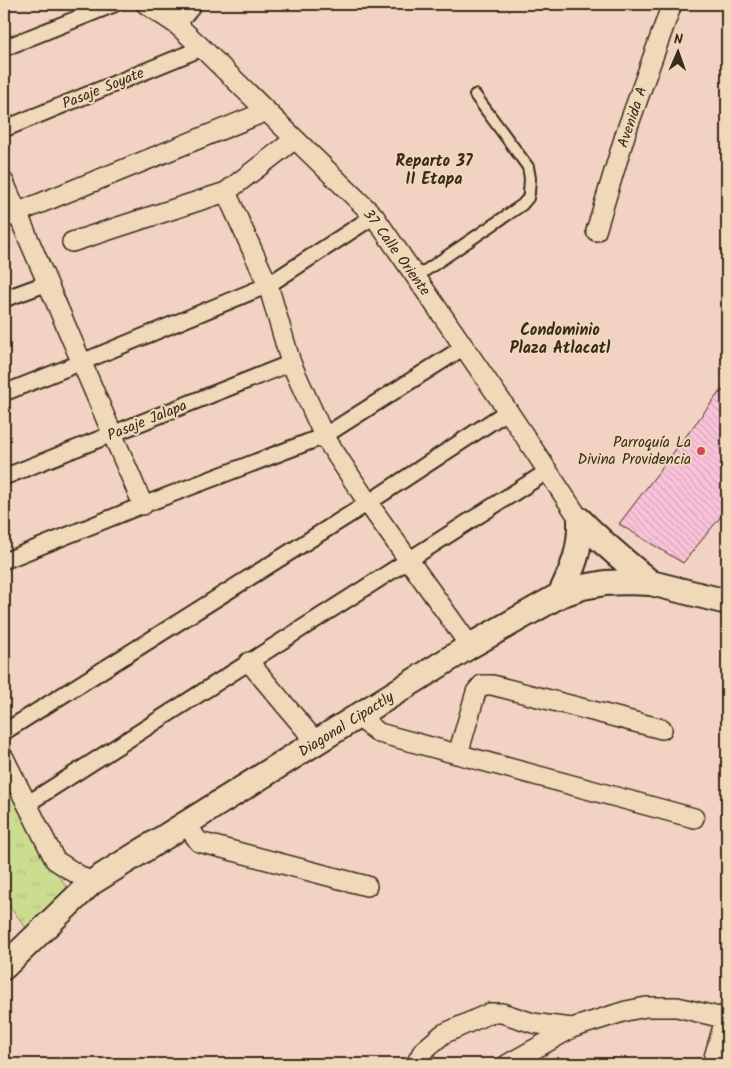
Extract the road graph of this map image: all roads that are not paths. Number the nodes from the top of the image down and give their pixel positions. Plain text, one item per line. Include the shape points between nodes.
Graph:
1 (114, 4) edge
2 (146, 4) edge
3 (192, 4) edge
4 (672, 4) edge
5 (176, 24) junction
6 (4, 48) edge
7 (202, 48) junction
8 (475, 95) dead end
9 (267, 111) junction
10 (4, 129) edge
11 (296, 138) junction
12 (4, 182) edge
13 (226, 192) junction
14 (11, 216) edge
15 (374, 216) junction
16 (596, 231) dead end
17 (72, 242) dead end
18 (416, 277) junction
19 (48, 283) junction
20 (268, 285) junction
21 (4, 299) edge
22 (464, 347) junction
23 (82, 362) junction
24 (290, 363) junction
25 (4, 393) edge
26 (508, 412) junction
27 (113, 434) junction
28 (324, 436) junction
29 (548, 471) junction
30 (4, 477) edge
31 (368, 503) junction
32 (144, 505) junction
33 (580, 520) junction
34 (4, 561) edge
35 (408, 561) junction
36 (651, 583) junction
37 (560, 596) junction
38 (727, 602) edge
39 (470, 646) junction
40 (250, 662) junction
41 (357, 716) junction
42 (662, 729) dead end
43 (4, 732) edge
44 (316, 742) junction
45 (458, 754) junction
46 (4, 758) edge
47 (27, 804) junction
48 (694, 818) dead end
49 (186, 824) junction
50 (91, 883) junction
51 (367, 886) dead end
52 (4, 967) edge
53 (727, 1017) edge
54 (572, 1028) junction
55 (416, 1064) edge
56 (508, 1064) edge
57 (712, 1064) edge

1 - 6 street
2 - 5 street, 37 Calle Oriente
3 - 5 street
4 - 16 street, Avenida A via 626,132
5 - 7 street, 37 Calle Oriente
7 - 9 street, 37 Calle Oriente
7 - 10 street, Pasaje Soyate
8 - 18 lane via 528,167 528,198
9 - 11 street, 37 Calle Oriente
9 - 14 street
11 - 13 street
11 - 15 street, 37 Calle Oriente
12 - 14 street
13 - 17 street
13 - 20 street
14 - 19 street
15 - 18 street, 37 Calle Oriente
15 - 20 street
18 - 22 street, 37 Calle Oriente
19 - 21 street
19 - 23 street
20 - 23 street
20 - 24 street
22 - 26 street, 37 Calle Oriente
22 - 28 street
23 - 25 street
23 - 27 street
24 - 27 street, Pasaje Jalapa
24 - 28 street
26 - 29 street, 37 Calle Oriente
26 - 31 street
27 - 30 street, Pasaje Jalapa
27 - 32 street
28 - 31 street
28 - 32 street
29 - 33 street, 37 Calle Oriente
29 - 35 street
31 - 35 street
31 - 43 street
32 - 34 street
33 - 36 street
33 - 37 street via 578,549
35 - 39 street
35 - 40 street
36 - 37 street, Diagonal Cipactly via 605,583
36 - 38 street, Diagonal Cipactly
37 - 39 street, Diagonal Cipactly
39 - 41 street, Diagonal Cipactly
40 - 44 street
40 - 47 street
41 - 44 street, Diagonal Cipactly
41 - 45 street via 379,733
42 - 45 street via 482,685 476,692
44 - 49 street, Diagonal Cipactly
45 - 48 street
46 - 47 street
47 - 50 street via 55,860
49 - 50 street, Diagonal Cipactly
49 - 51 street via 199,842
50 - 52 street, Diagonal Cipactly
53 - 54 street via 677,1007 646,1007
53 - 57 street
54 - 55 street via 490,1013 443,1034 423,1051
54 - 56 street

